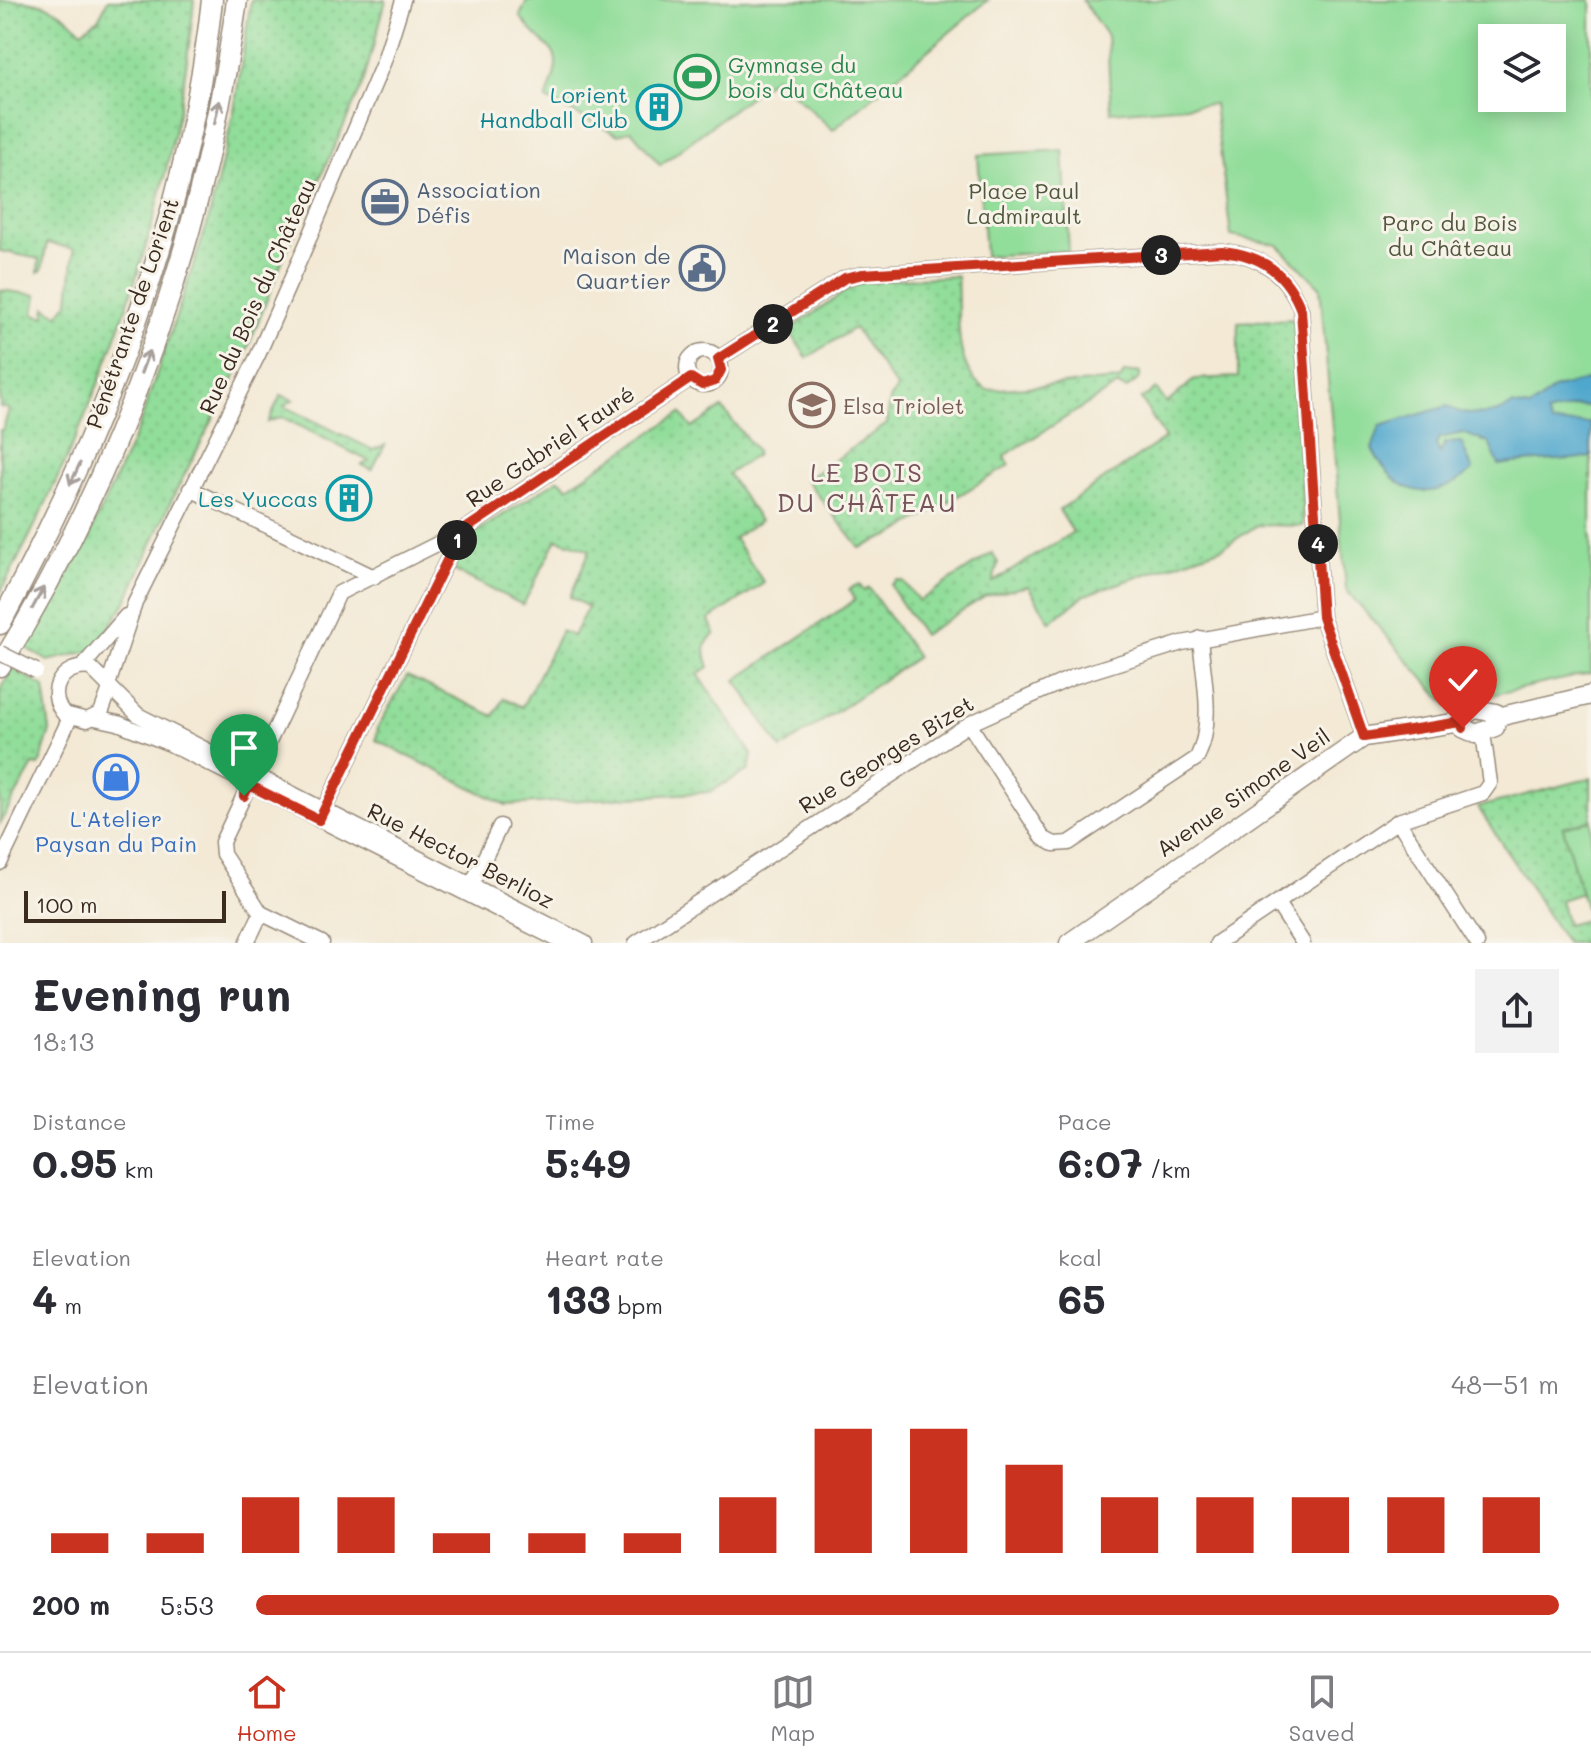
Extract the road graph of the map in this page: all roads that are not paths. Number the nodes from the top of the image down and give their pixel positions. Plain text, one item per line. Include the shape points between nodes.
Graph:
1 (212, 0) edge
2 (237, 0) edge
3 (403, 0) edge
4 (718, 359) junction
5 (691, 378) junction
6 (190, 489) junction
7 (461, 532) junction
8 (29, 569) junction
9 (374, 577) junction
10 (135, 603) junction
11 (0, 614) edge
12 (1322, 617) junction
13 (0, 624) edge
14 (1200, 638) junction
15 (7, 648) edge
16 (82, 667) junction
17 (0, 669) edge
18 (59, 680) junction
19 (108, 688) junction
20 (1591, 695) edge
21 (1498, 717) junction
22 (70, 718) junction
23 (95, 718) junction
24 (1461, 722) junction
25 (969, 724) junction
26 (1483, 733) junction
27 (1364, 737) junction
28 (252, 779) junction
29 (321, 815) junction
30 (1398, 821) junction
31 (500, 826) dead end
32 (0, 860) edge
33 (469, 889) junction
34 (1277, 903) junction
35 (261, 913) junction
36 (247, 943) edge
37 (322, 943) edge
38 (564, 943) edge
39 (585, 943) edge
40 (636, 943) edge
41 (1069, 943) edge
42 (1217, 943) edge
43 (1303, 943) edge
44 (1477, 943) edge

1 -> 8 highway, Pénétrante de Lorient via 195,108 149,282 105,405
15 -> 2 highway, Pénétrante de Lorient via 70,540 149,352 205,165
3 - 6 street, Rue du Bois du Château via 384,61 258,355
4 - 5 street via 721,370 715,381 702,385
4 - 5 street via 707,352 695,355 688,365
4 - 12 street via 845,278 863,274 1222,251 1256,259 1286,279 1303,321
5 - 7 street, Rue Gabriel Fauré
6 - 9 street
6 - 10 street, Rue du Bois du Château
7 - 9 street
7 - 29 street, Rue Gabriel Fauré
8 - 11 highway
8 - 13 highway, Pénétrante de Lorient
9 - 28 street via 339,593
10 - 16 street, Rue du Bois du Château
10 - 19 street, Rue du Bois du Château
12 - 14 street, Rue Georges Bizet
12 - 27 street
14 - 25 street, Rue Georges Bizet via 1073,677
14 - 25 street via 1207,725 1197,758 1069,843 1043,838
15 - 17 highway, Pénétrante de Lorient
15 - 18 street, bridge via 36,671
16 - 18 street
16 - 19 street via 98,672
18 - 22 street via 56,702
19 - 23 street via 106,706
19 - 28 street, Rue Hector Berlioz via 138,715
20 - 21 main road
21 - 24 main road via 1483,708 1467,712
21 - 26 main road via 1495,727
22 - 23 street
22 - 32 street
23 - 28 street, Rue Hector Berlioz
24 - 26 main road via 1469,732
24 - 27 main road, Avenue Simone Veil
25 - 40 street, Rue Georges Bizet
26 - 30 street via 1488,789
27 - 41 main road, Avenue Simone Veil
28 - 29 street, Rue Hector Berlioz
28 - 35 street via 222,842 223,854
29 - 33 street, Rue Hector Berlioz
30 - 34 street
30 - 44 street
31 - 33 street
33 - 38 street, Rue Hector Berlioz
33 - 39 street, Rue Hector Berlioz
34 - 42 street
34 - 43 street
35 - 36 street
35 - 37 street

